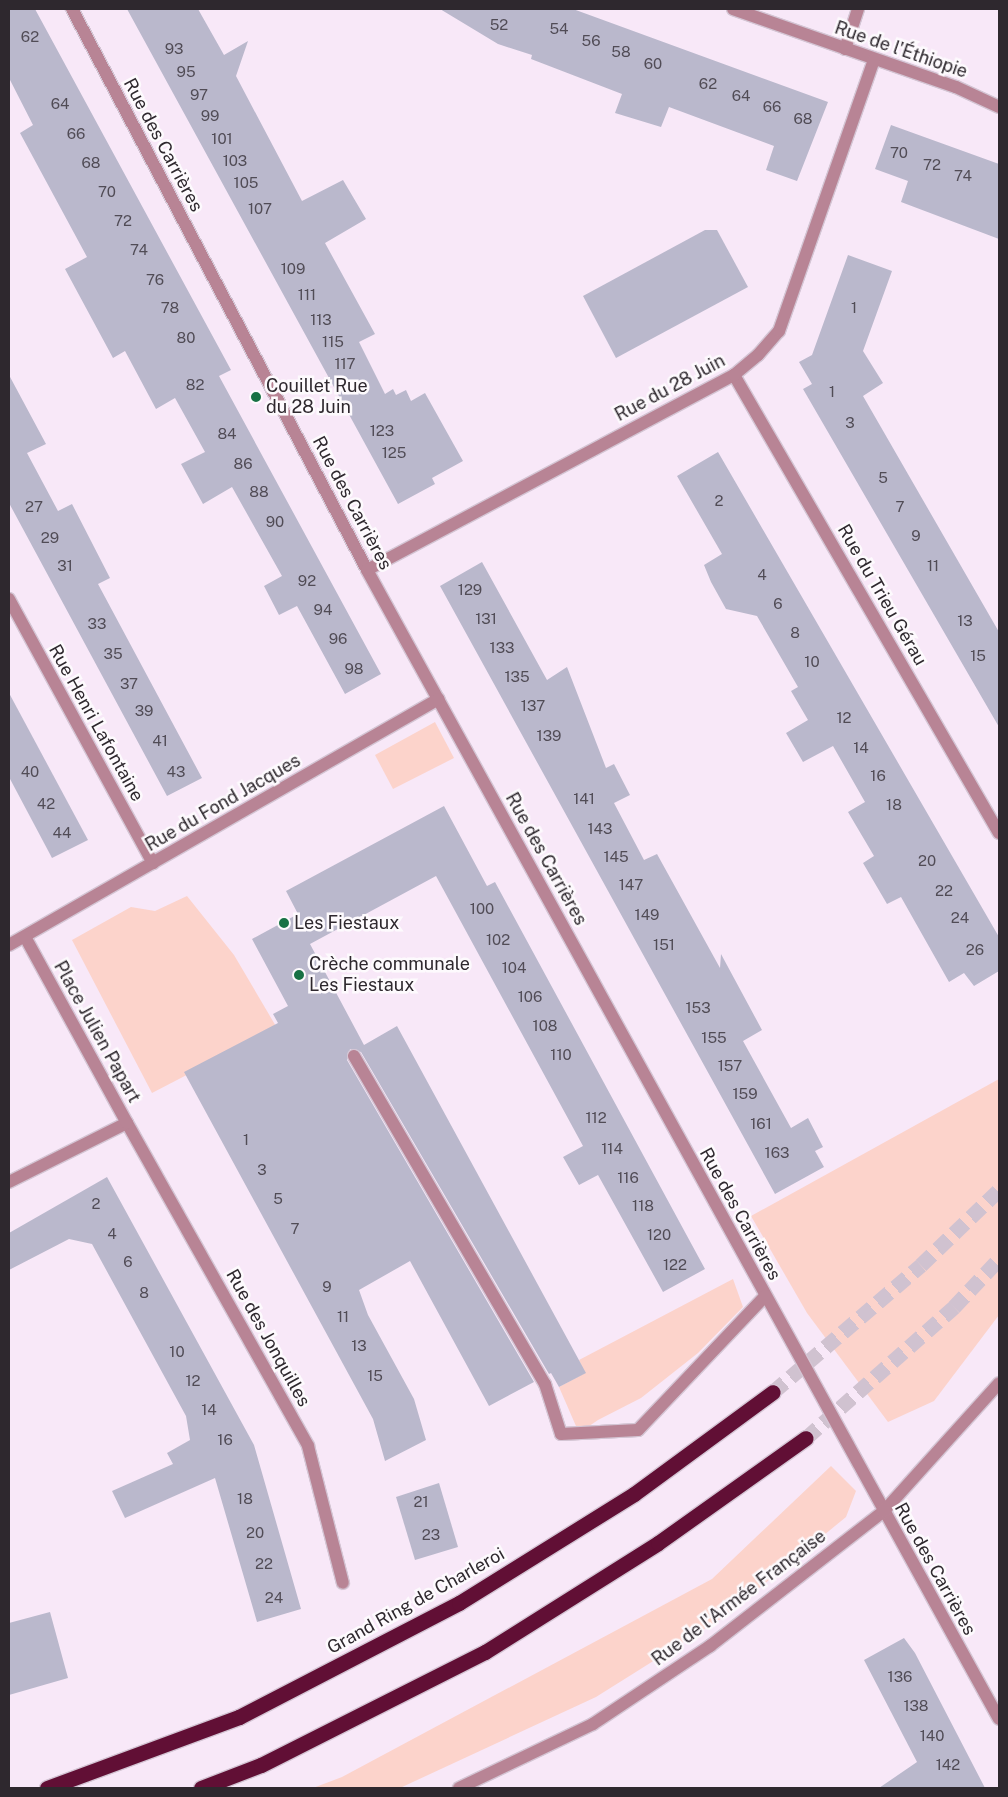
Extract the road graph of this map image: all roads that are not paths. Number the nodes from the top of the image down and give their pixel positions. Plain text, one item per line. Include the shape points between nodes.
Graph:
1 (72, 9) edge
2 (734, 9) edge
3 (858, 9) edge
4 (845, 49) junction
5 (874, 59) junction
6 (999, 107) edge
7 (734, 375) junction
8 (368, 570) junction
9 (9, 599) edge
10 (439, 699) junction
11 (999, 833) edge
12 (153, 864) junction
13 (25, 937) junction
14 (9, 945) edge
15 (354, 1056) dead end
16 (127, 1123) junction
17 (9, 1182) edge
18 (765, 1296) junction
19 (999, 1382) edge
20 (773, 1392) tunnel mouth
21 (806, 1438) tunnel mouth
22 (883, 1512) junction
23 (343, 1583) dead end
24 (999, 1720) edge
25 (475, 1785) edge
26 (48, 1788) edge
27 (201, 1788) edge
28 (459, 1788) edge

1 - 8 street, Rue des Carrières
2 - 4 street, Rue de l'Éthiopie
3 - 4 street
4 - 5 street, Rue de l'Éthiopie
5 - 6 street, Rue de l'Éthiopie via 956,87
5 - 7 street, Rue du 28 Juin via 779,330 758,355
7 - 8 street, Rue du 28 Juin
7 - 11 street, Rue du Trieu Gérau
8 - 10 street, Rue des Carrières
9 - 12 street, Rue Henri Lafontaine
10 - 12 street, Rue du Fond Jacques
10 - 18 street, Rue des Carrières
12 - 13 street, Rue du Fond Jacques
13 - 14 street
13 - 16 street, Place Julien Papart
15 - 18 street via 545,1384 561,1434 638,1430
16 - 17 street, Place Julien Papart
16 - 23 street, Rue des Jonquilles via 308,1446
18 - 22 street, Rue des Carrières
19 - 22 street, Rue de l'Armée Française
20 - 26 highway, Grand Ring de Charleroi via 634,1494 459,1604 239,1717
21 - 27 highway via 658,1542 485,1652 261,1765
22 - 24 street, Rue des Carrières
22 - 25 street, Rue de l'Armée Française via 657,1683 593,1724
25 - 28 street, Rue de l'Armée Française

